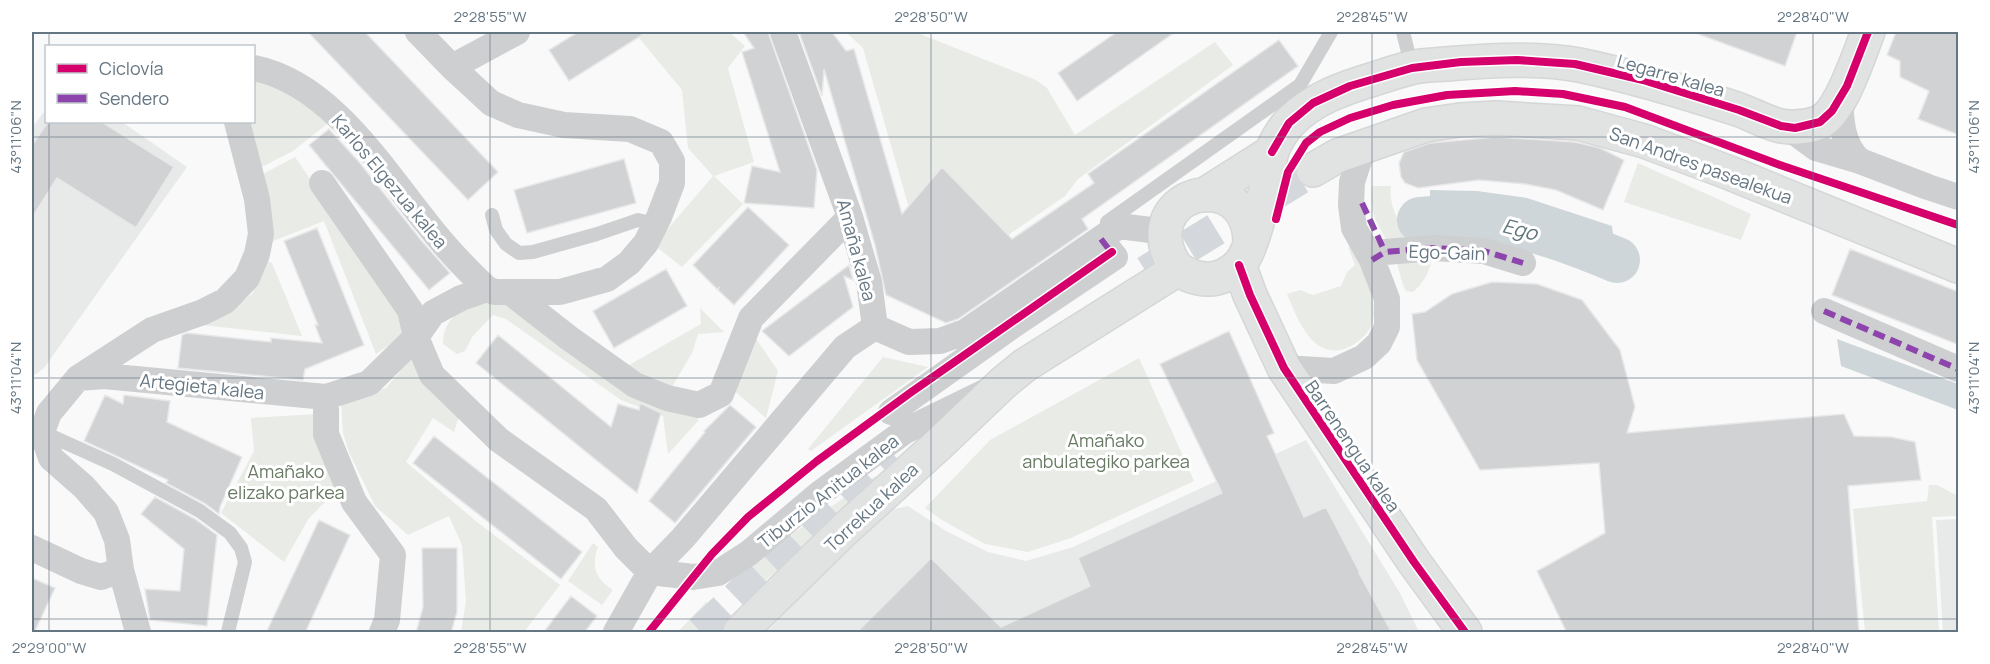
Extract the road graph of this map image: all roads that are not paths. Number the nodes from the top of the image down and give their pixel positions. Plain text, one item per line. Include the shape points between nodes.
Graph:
1 (418, 32) edge
2 (517, 32) edge
3 (783, 32) edge
4 (1331, 32) edge
5 (1392, 32) edge
6 (1868, 32) edge
7 (1406, 46) edge
8 (452, 67) junction
9 (255, 68) edge
10 (1836, 105) junction
11 (237, 123) edge
12 (1786, 126) junction
13 (1363, 148) junction
14 (1272, 152) junction
15 (1860, 161) junction
16 (1313, 170) tunnel mouth
17 (322, 183) dead end
18 (1204, 195) junction
19 (1959, 197) edge
20 (492, 215) dead end
21 (850, 217) junction
22 (654, 224) junction
23 (1104, 230) junction
24 (1166, 232) junction
25 (1244, 254) junction
26 (1378, 256) junction
27 (1523, 262) dead end
28 (1959, 266) edge
29 (1178, 269) junction
30 (498, 291) junction
31 (1824, 311) dead end
32 (875, 327) junction
33 (416, 337) junction
34 (1284, 368) junction
35 (1959, 369) edge
36 (78, 378) junction
37 (1003, 383) junction
38 (326, 398) junction
39 (891, 412) dead end
40 (46, 422) junction
41 (32, 548) edge
42 (121, 570) junction
43 (650, 572) junction
44 (138, 633) edge
45 (228, 633) edge
46 (382, 633) edge
47 (616, 633) edge
48 (740, 633) edge
49 (1465, 633) edge

1 - 8 street
2 - 8 street
3 - 21 street, Amaña kalea
4 - 23 lane via 1300,85
5 - 7 lane
6 - 10 street
7 - 12 street, Legarre kalea via 1461,62 1575,64 1643,80
7 - 14 street, Legarre kalea via 1350,86 1313,103 1289,123
8 - 22 street via 491,103 518,115 564,125 630,129 661,142 672,161 672,183
9 - 30 street, Karlos Elgezua kalea via 305,89 338,117 456,259
10 - 12 street, Legarre kalea via 1820,122 1795,128
10 - 15 street via 1843,134
11 - 36 street via 257,199 261,234 247,278 225,301 152,330
12 - 15 street via 1816,147
13 - 16 street, San Andres pasealekua via 1337,156
13 - 26 street via 1357,192 1351,205 1354,228
13 - 28 street, San Andres pasealekua via 1426,125 1460,120 1578,123 1655,145 1730,173
14 - 18 street
14 - 25 street via 1267,186
15 - 19 street
17 - 33 street via 410,310
18 - 24 street via 1185,200 1174,210
18 - 25 street via 1214,194 1238,207 1248,224
20 - 22 lane via 496,230 519,253 638,220
21 - 30 street, Karlos Elgezua kalea via 751,318 721,394 699,405 635,385
21 - 32 street, Amaña kalea via 869,282
22 - 30 street via 646,243 607,279 560,292
23 - 24 street, Amaña kalea via 1119,226
23 - 32 street, Amaña kalea via 966,332 940,341 909,342
23 - 39 street via 1115,257
24 - 29 street via 1167,251
25 - 29 street via 1226,275 1213,279 1200,279
25 - 34 street, Barrenengua kalea via 1250,296
26 - 27 street, Ego-Gain via 1434,248 1484,251
26 - 34 street via 1387,299 1387,327 1379,343 1364,357 1334,370
29 - 37 street, Torrekua kalea via 1025,365
30 - 33 street via 461,298 433,313
31 - 35 street
32 - 43 street via 845,347
33 - 38 street via 369,383
33 - 43 street via 432,375 499,440 596,509 626,549
34 - 49 street, Barrenengua kalea
36 - 38 street, Artegieta kalea via 104,376
36 - 40 street
37 - 43 street, Tiburzio Anitua kalea via 905,431 718,573 693,577
37 - 48 street, Torrekua kalea
38 - 46 street via 326,434 354,502 393,555 387,620
40 - 42 street via 51,458 106,512 117,540
40 - 45 lane via 200,511 230,533 245,562
41 - 42 street via 81,572 101,577
42 - 44 street
43 - 47 street

